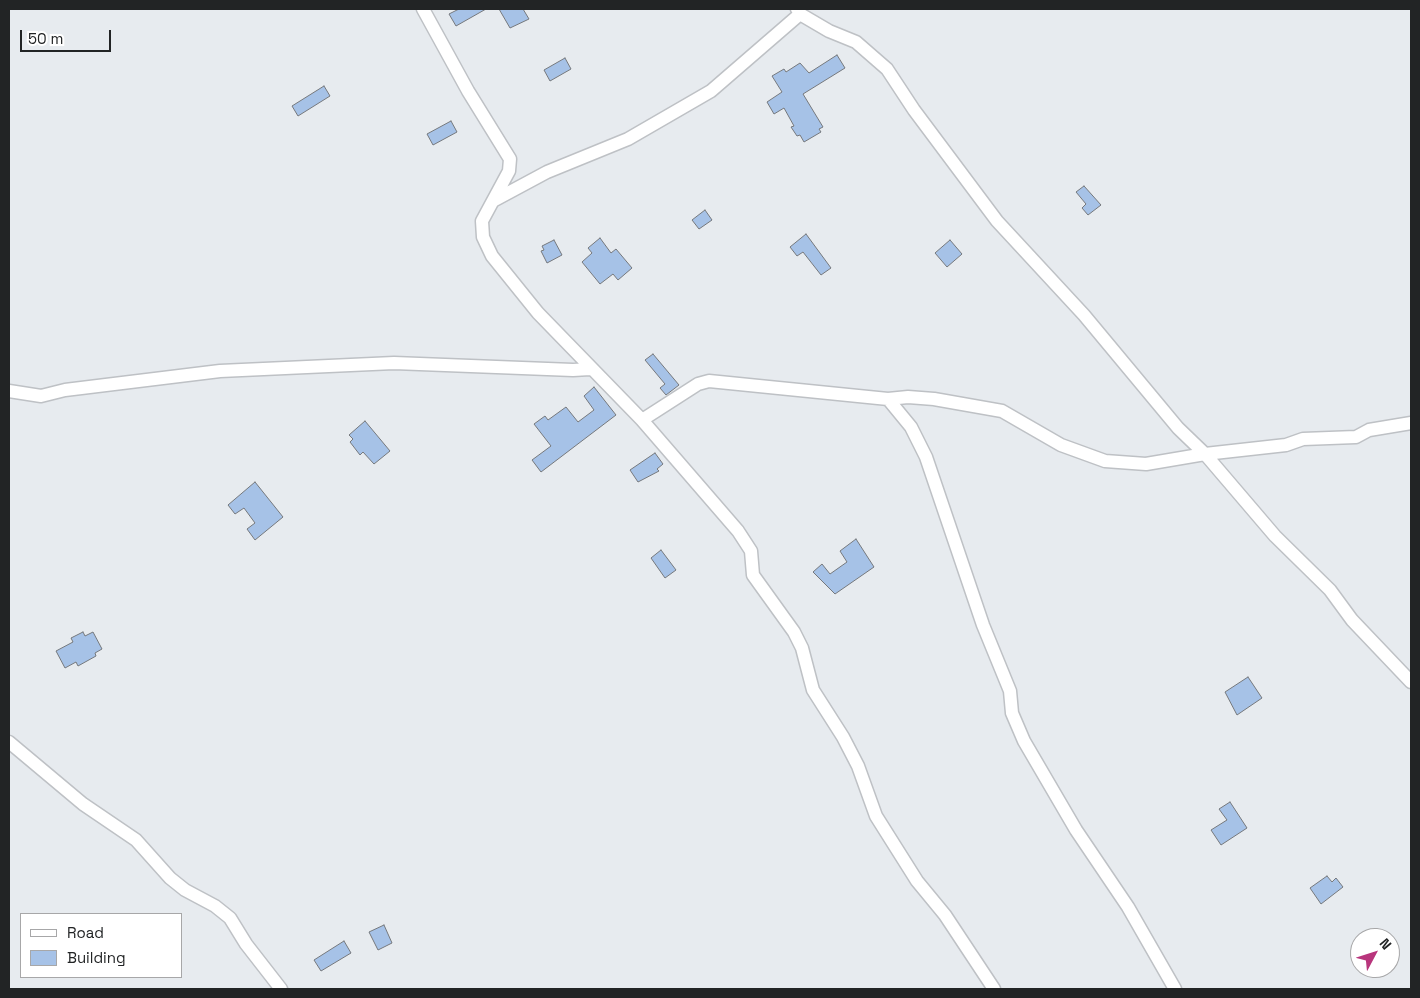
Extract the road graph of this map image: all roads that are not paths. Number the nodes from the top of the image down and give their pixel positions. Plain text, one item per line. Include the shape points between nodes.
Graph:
1 (423, 9) edge
2 (798, 11) edge
3 (493, 200) junction
4 (590, 369) junction
5 (9, 391) edge
6 (888, 400) junction
7 (642, 420) junction
8 (1411, 423) edge
9 (1204, 454) junction
10 (1411, 682) edge
11 (9, 742) edge
12 (281, 989) edge
13 (994, 989) edge
14 (1174, 989) edge

1 - 3 street via 510,159 510,171
2 - 3 street via 711,91 628,139 547,172
2 - 9 street via 829,31 856,42 887,68 914,110 997,221 1084,315 1178,428
3 - 4 street via 482,221 483,237 492,256 538,313
4 - 5 street via 394,363 220,371 64,390 41,396
4 - 7 street
6 - 7 street via 709,381 692,387
6 - 9 street via 908,397 934,399 1002,411 1061,445 1105,461 1146,464
6 - 14 street via 911,427 926,457 983,625 1010,691 1012,713 1024,741 1076,830 1128,906
7 - 13 street via 738,531 751,551 753,575 794,632 802,648 813,690 858,766 876,816 917,881 945,915
8 - 9 street via 1370,430 1356,437 1303,439 1286,445
9 - 10 street via 1275,536 1330,590 1352,620
11 - 12 street via 83,804 136,840 185,890 216,906 230,918

